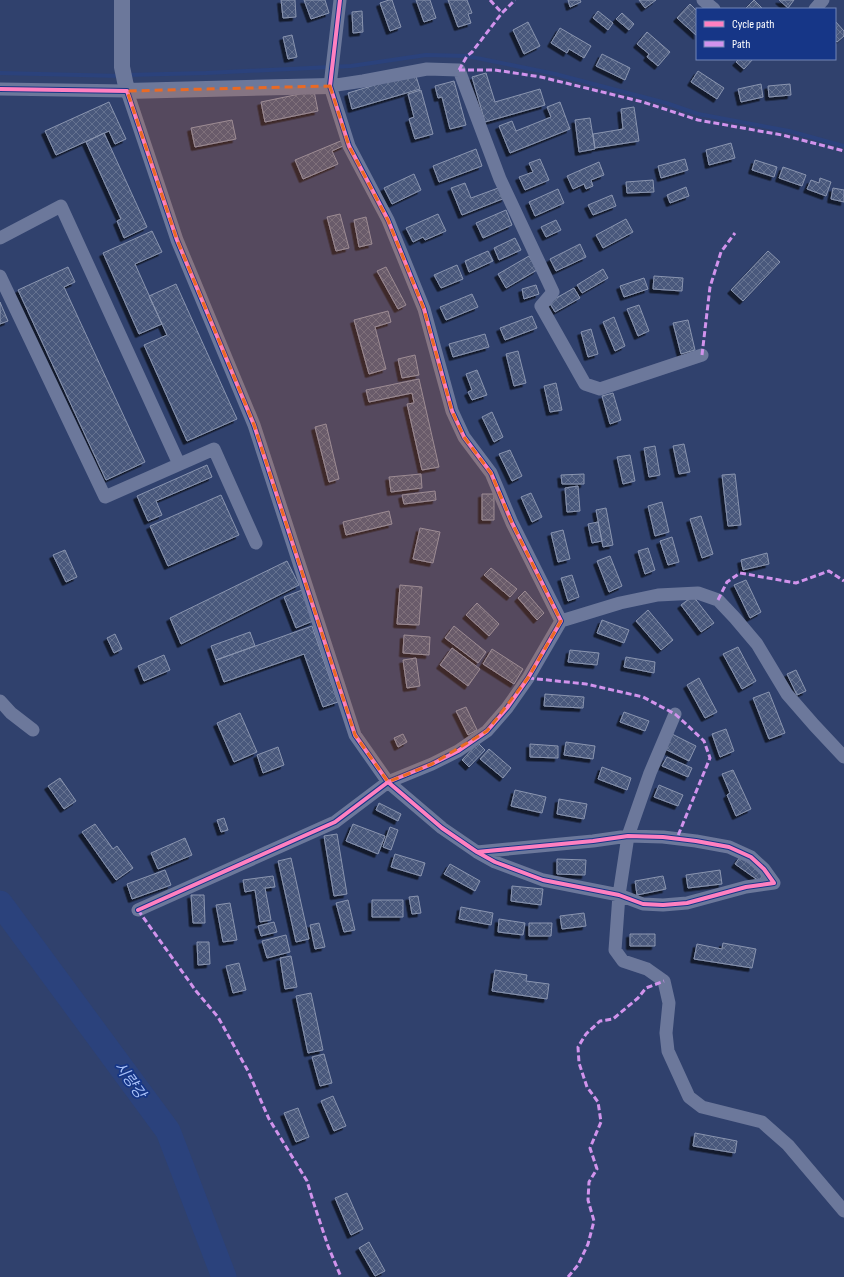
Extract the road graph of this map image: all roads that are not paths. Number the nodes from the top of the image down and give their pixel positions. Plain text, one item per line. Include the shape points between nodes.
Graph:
1 (122, 0) edge
2 (340, 0) edge
3 (703, 0) edge
4 (823, 0) edge
5 (713, 8) edge
6 (816, 8) edge
7 (124, 80) junction
8 (330, 86) junction
9 (0, 89) edge
10 (0, 238) edge
11 (0, 276) edge
12 (702, 355) dead end
13 (179, 464) junction
14 (256, 543) dead end
15 (561, 621) junction
16 (0, 701) edge
17 (675, 714) dead end
18 (33, 730) dead end
19 (844, 757) edge
20 (388, 782) junction
21 (628, 836) junction
22 (478, 852) junction
23 (619, 895) junction
24 (138, 910) dead end
25 (844, 1211) edge

1 - 7 street
2 - 8 street
3 - 5 street
4 - 6 street
7 - 8 street
7 - 9 street
7 - 20 street via 177,240 254,425 355,735
8 - 12 street via 427,68 459,70 500,179 553,292 541,306 585,384 600,390
8 - 15 street via 349,146 388,220 424,309 452,411 464,437 491,473 512,523
10 - 13 street via 61,206
11 - 13 street via 105,497
13 - 14 street via 214,449
15 - 19 street via 620,603 658,595 698,593 718,600 757,644 788,694
15 - 20 street via 528,678 487,731 452,754
16 - 18 street
17 - 21 street via 650,773
20 - 22 street via 442,828
20 - 24 street via 335,822
21 - 22 street
21 - 23 street
21 - 23 street via 663,836 729,847 751,857 774,883 663,906 643,904
22 - 23 street via 495,862 544,880
23 - 25 street via 615,950 623,960 647,969 664,981 669,1003 666,1032 668,1051 688,1097 702,1107 762,1122 788,1145

